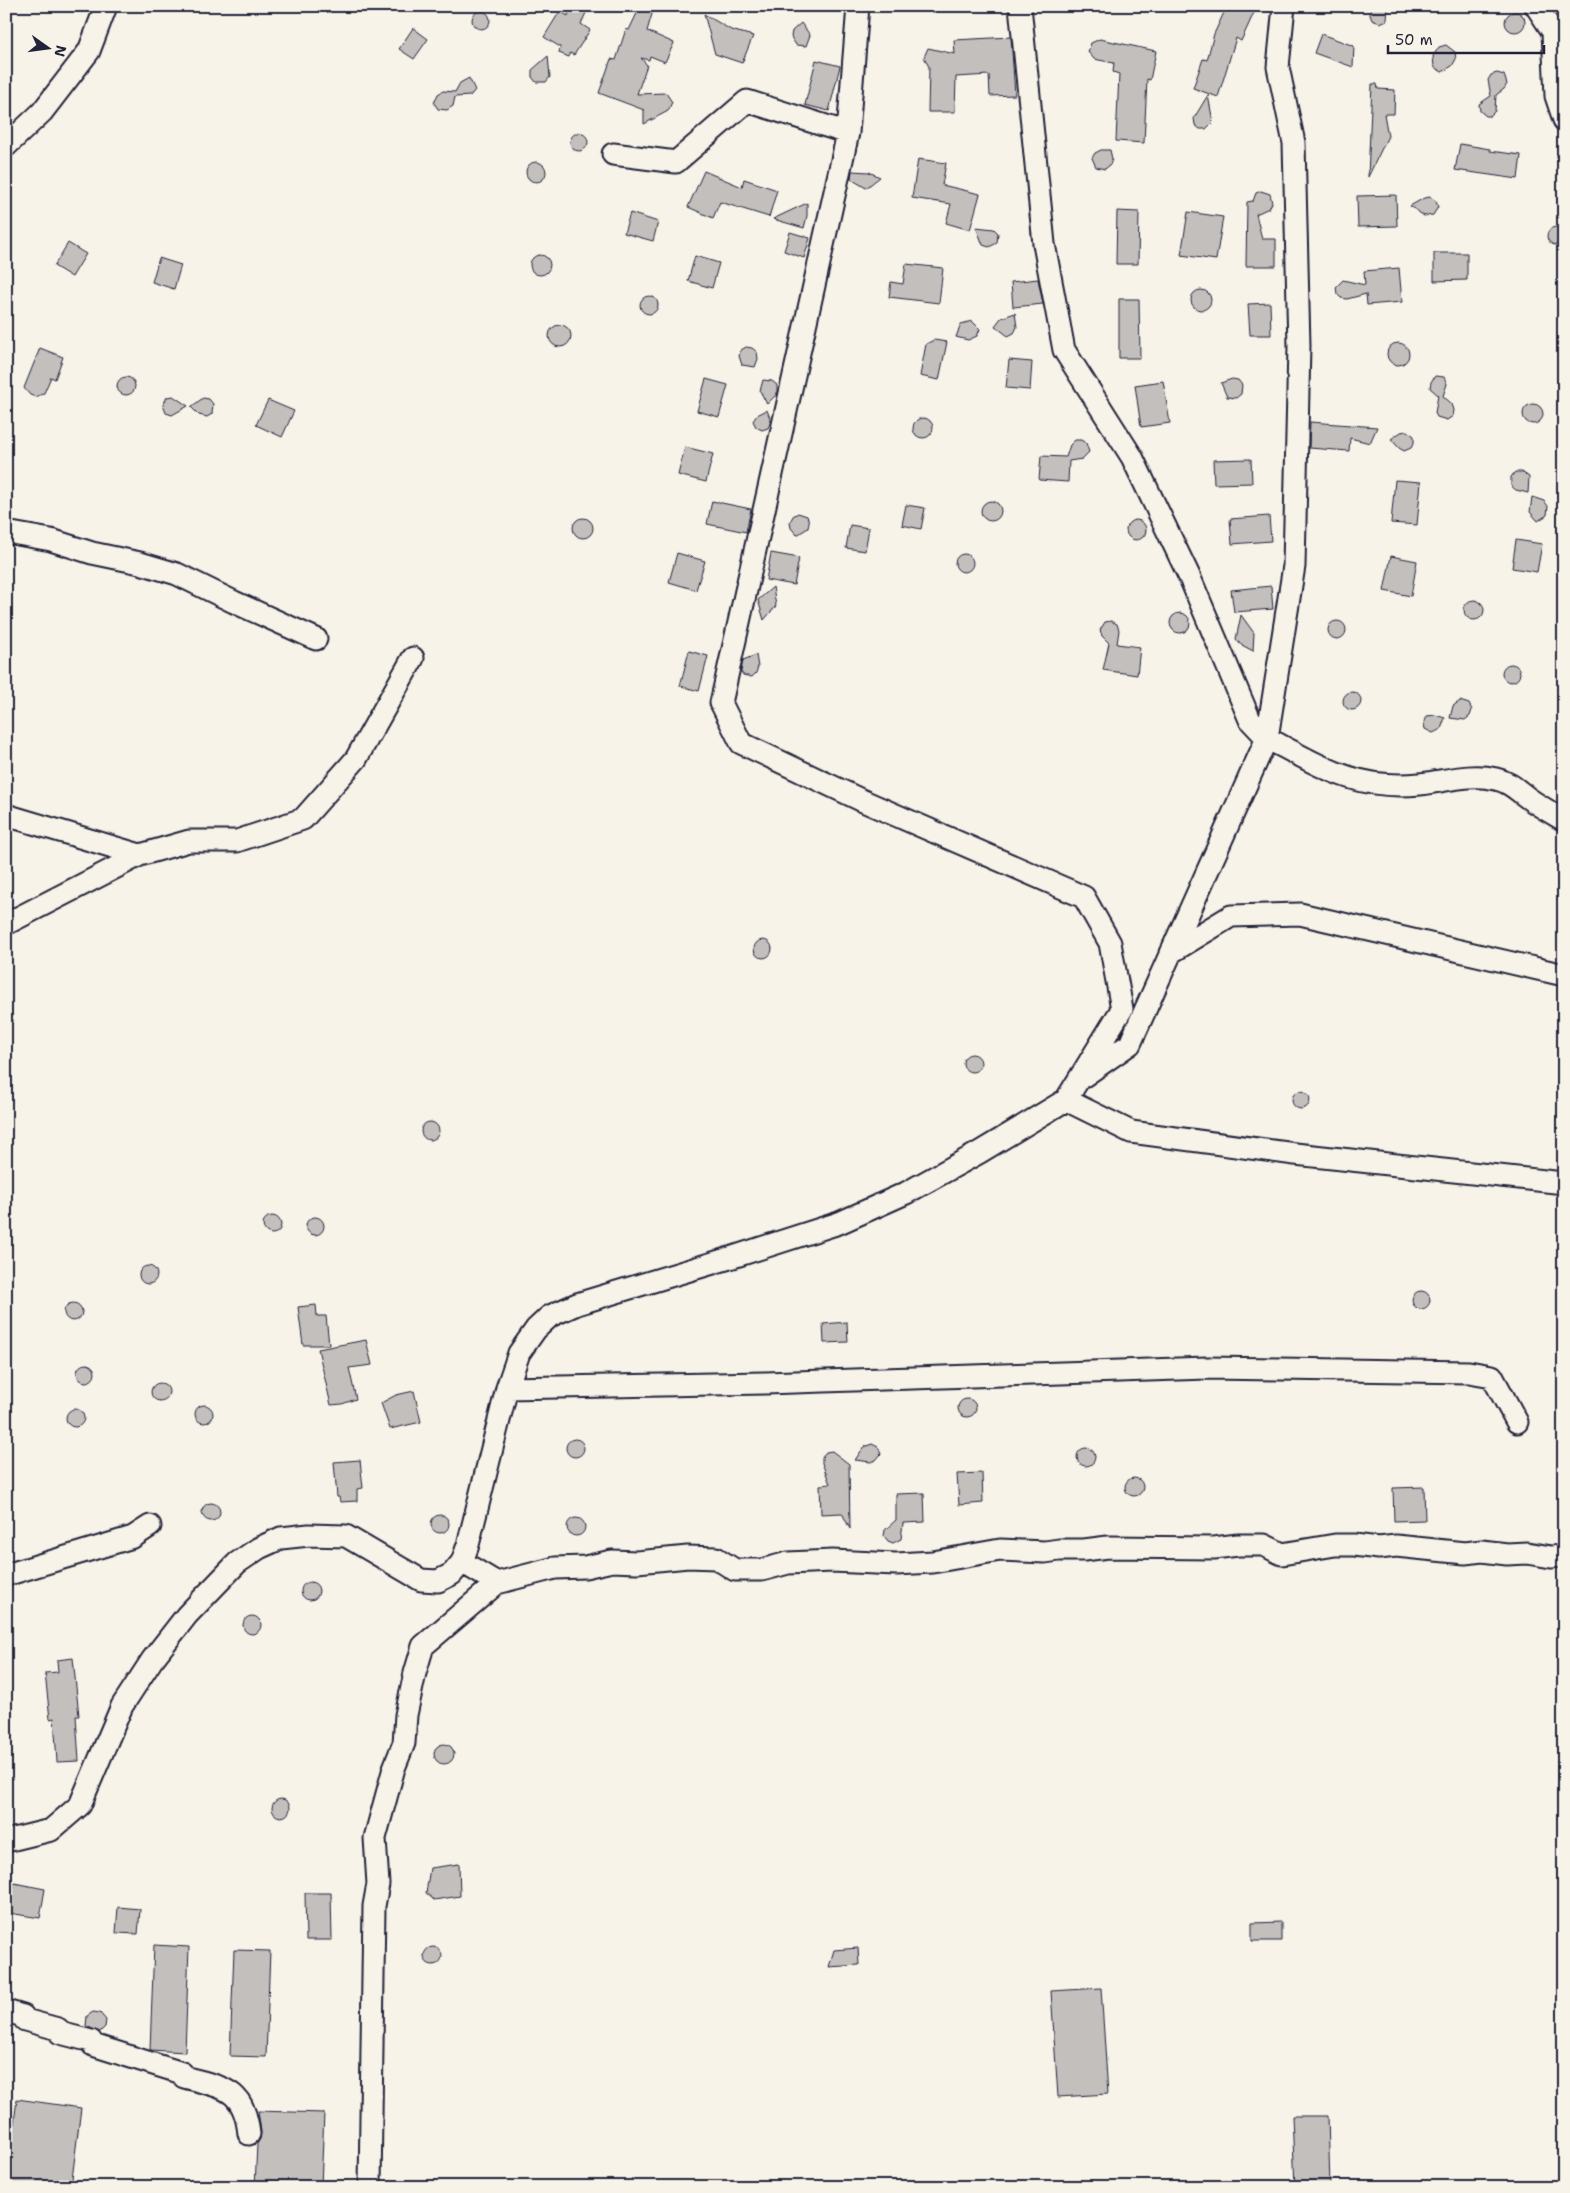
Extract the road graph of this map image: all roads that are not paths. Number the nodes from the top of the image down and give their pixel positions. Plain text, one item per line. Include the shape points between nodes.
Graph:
1 (106, 6) edge
2 (858, 6) edge
3 (1020, 6) edge
4 (1284, 6) edge
5 (1536, 6) edge
6 (1564, 120) edge
7 (848, 134) junction
8 (6, 146) edge
9 (613, 154) dead end
10 (6, 532) edge
11 (316, 639) dead end
12 (413, 658) dead end
13 (1267, 738) junction
14 (6, 815) edge
15 (1564, 820) edge
16 (140, 855) junction
17 (6, 924) edge
18 (1170, 953) junction
19 (1564, 975) edge
20 (1078, 1080) junction
21 (1066, 1100) junction
22 (1564, 1183) edge
23 (507, 1388) junction
24 (1517, 1422) dead end
25 (150, 1526) dead end
26 (1564, 1556) edge
27 (462, 1562) junction
28 (6, 1575) edge
29 (497, 1583) junction
30 (6, 1841) edge
31 (6, 2011) edge
32 (249, 2134) dead end
33 (370, 2187) edge

1 - 8 street via 89,51 42,112
2 - 7 street
3 - 13 street via 1044,244 1064,350 1132,457 1190,578 1250,720
4 - 13 street via 1278,67 1294,143 1298,366 1294,566
5 - 6 street via 1553,32 1556,96
7 - 9 street via 747,101 676,162
7 - 20 street via 720,704 741,743 861,800 1084,897 1110,943 1122,1009
10 - 11 street via 51,540 177,574
12 - 16 street via 356,759 304,819 237,840 189,841
13 - 15 street via 1340,775 1378,785 1422,784 1473,776 1496,779 1512,784
13 - 18 street
14 - 16 street
16 - 17 street
18 - 19 street via 1231,916 1300,914
18 - 20 street via 1130,1044
20 - 21 street
21 - 22 street via 1130,1132 1295,1154
21 - 23 street via 906,1193 838,1223 734,1258 577,1304 550,1316 519,1353
23 - 24 street via 1207,1368 1469,1372 1492,1376
23 - 27 street
25 - 28 street via 132,1537
26 - 29 street via 1482,1551 1465,1553 1354,1544 1282,1554 1264,1545 1238,1544 1214,1548 1000,1550 933,1562 788,1563 762,1570 735,1570 716,1558 688,1557 555,1568
27 - 29 street
27 - 30 street via 452,1574 438,1581 421,1580 346,1536 281,1538 259,1548 237,1563 187,1615 152,1660 122,1706 80,1805 51,1830
29 - 33 street via 423,1646 408,1707 404,1743 375,1838 378,1884 374,1906
31 - 32 street via 58,2029 60,2033 90,2041 93,2045 182,2073 184,2077 226,2088 234,2094 247,2117

